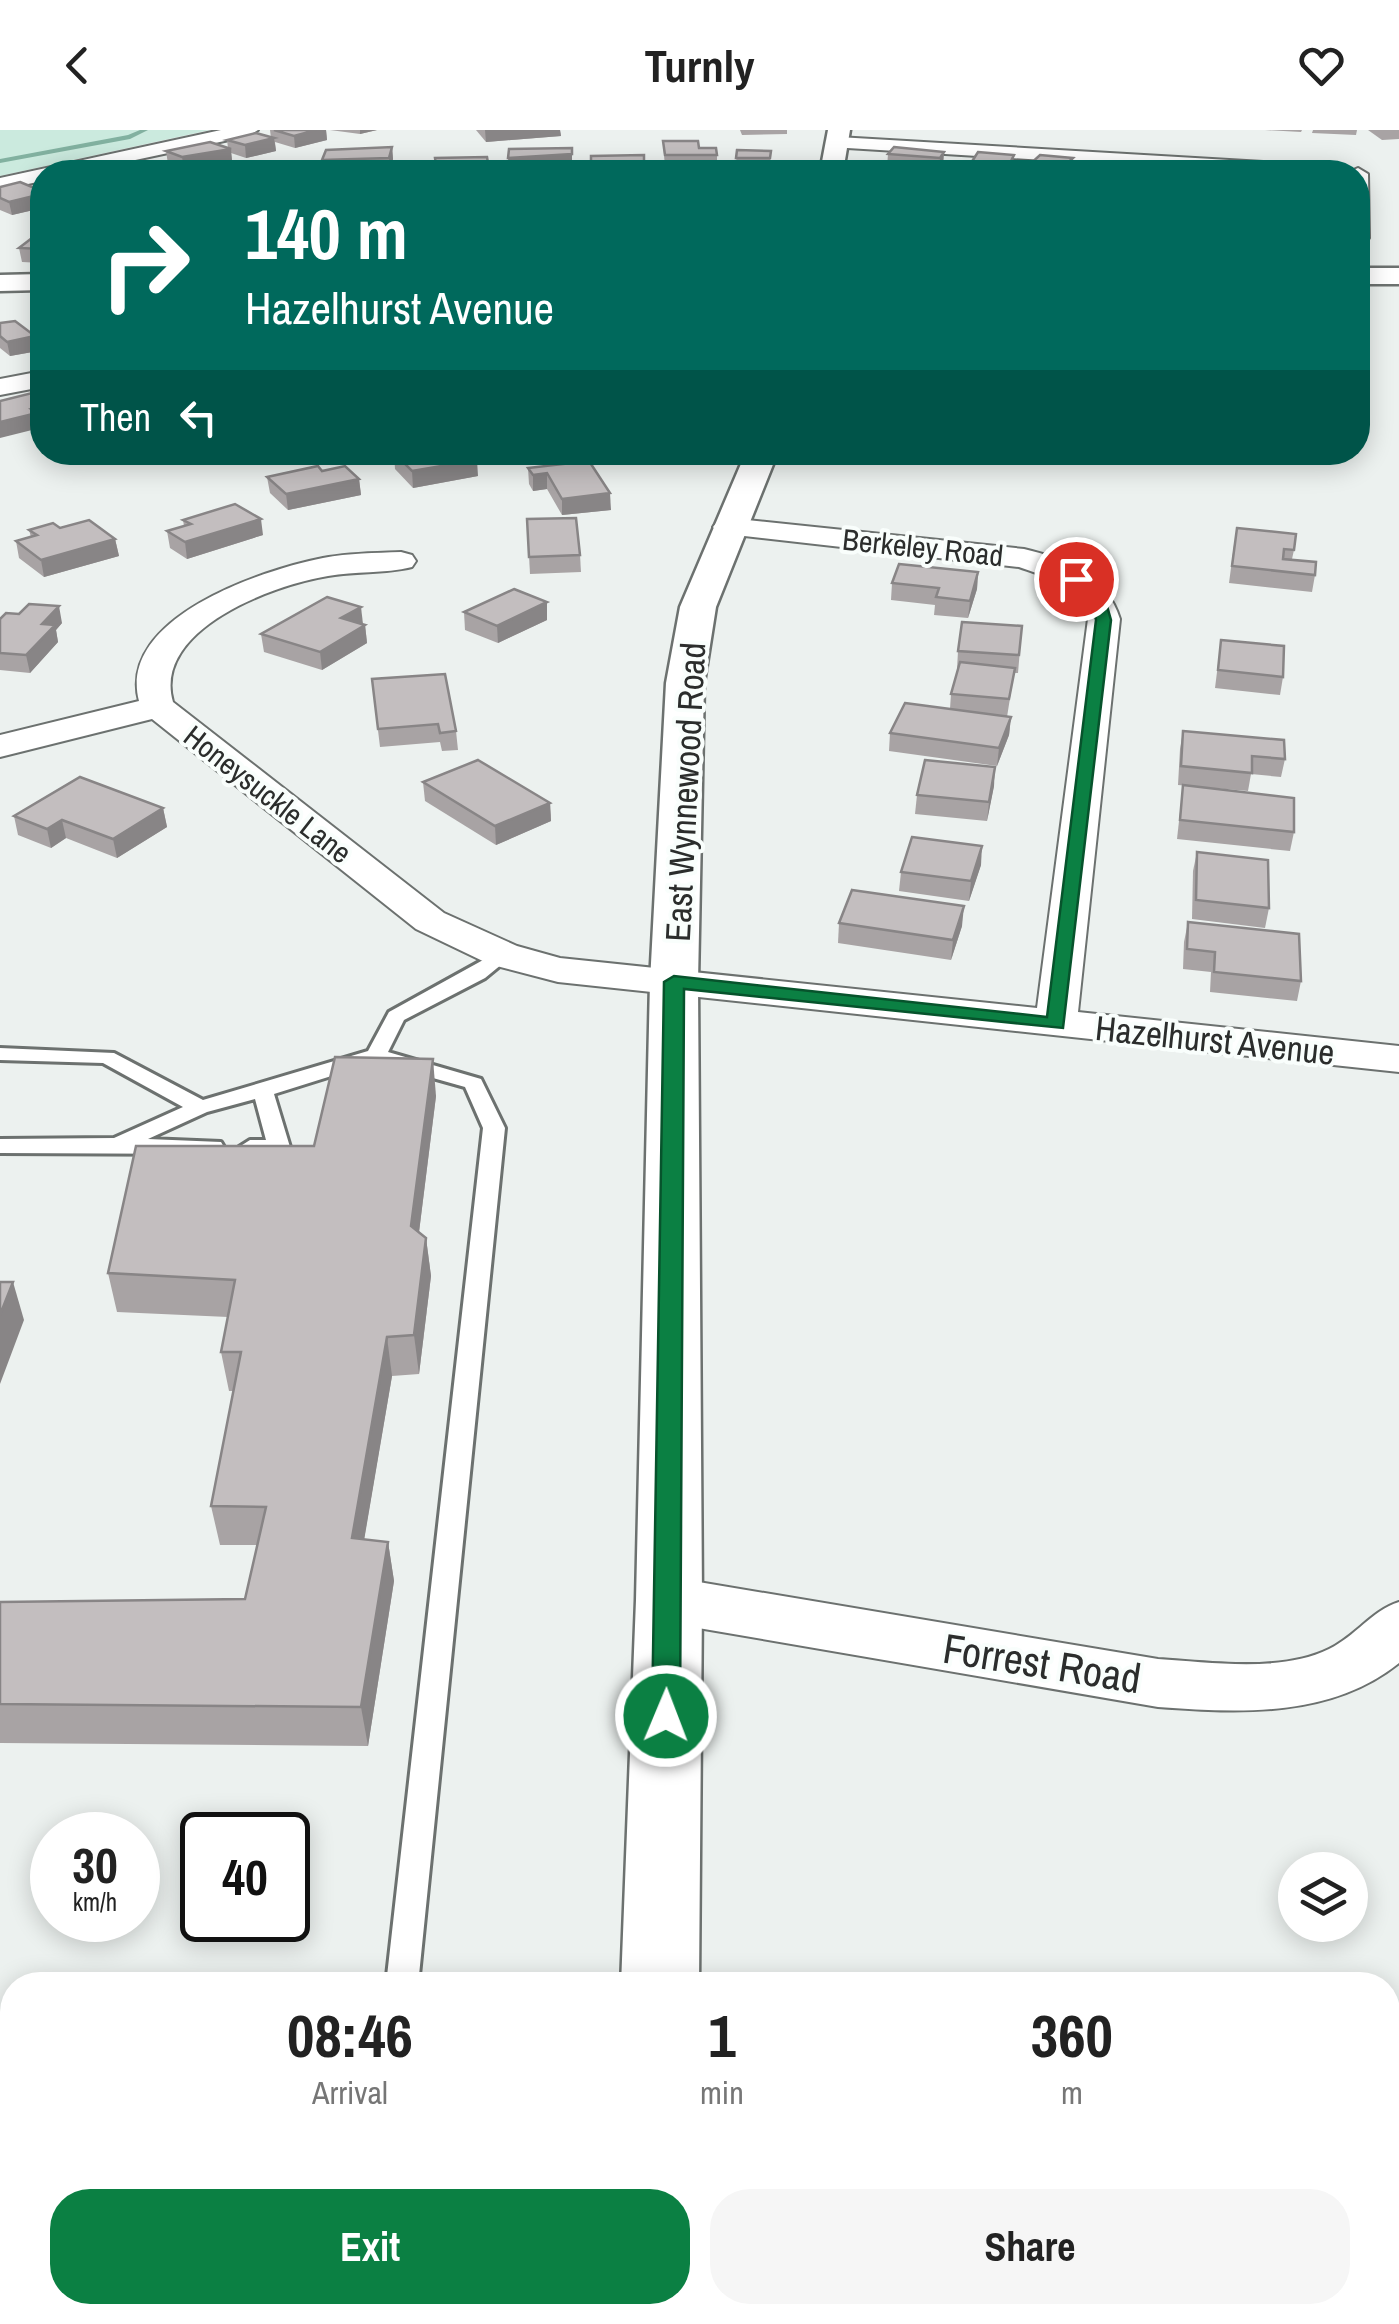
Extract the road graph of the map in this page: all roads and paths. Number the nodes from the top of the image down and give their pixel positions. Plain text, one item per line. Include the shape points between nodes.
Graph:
1 (248, 130) edge
2 (838, 137) edge
3 (112, 160) edge
4 (1058, 160) edge
5 (30, 178) edge
6 (0, 184) edge
7 (1370, 276) edge
8 (1399, 276) edge
9 (30, 282) edge
10 (0, 283) edge
11 (30, 381) edge
12 (0, 387) edge
13 (756, 465) edge
14 (728, 526) junction
15 (401, 561) dead end
16 (158, 708) junction
17 (0, 746) edge
18 (503, 955) junction
19 (674, 982) junction
20 (1056, 1024) junction
21 (0, 1054) edge
22 (376, 1055) junction
23 (1399, 1060) edge
24 (264, 1092) junction
25 (200, 1107) junction
26 (117, 1145) junction
27 (0, 1146) edge
28 (668, 1600) junction
29 (1399, 1625) edge
30 (403, 1972) edge
31 (660, 1972) edge

1 - 3 street
2 - 4 street
5 - 6 street
7 - 8 street
9 - 10 street
11 - 12 street
13 - 14 street, East Wynnewood Road
14 - 19 street, East Wynnewood Road via 698,607 685,683
14 - 20 street, Berkeley Road via 1024,558 1076,579 1099,602 1104,620
15 - 16 street, Honeysuckle Lane via 314,569 217,606 162,653 152,688
16 - 17 street
16 - 18 street, Honeysuckle Lane via 430,920
18 - 19 street, Honeysuckle Lane via 558,970
18 - 22 lane via 396,1016
19 - 20 street, Hazelhurst Avenue
19 - 28 street, East Wynnewood Road
20 - 23 street, Hazelhurst Avenue
21 - 25 lane via 107,1057
22 - 24 lane
22 - 30 lane via 474,1084 494,1128
24 - 25 lane
24 - 26 lane via 279,1146
25 - 26 lane
26 - 27 lane
28 - 29 street, Forrest Road via 1158,1683 1228,1687 1296,1683 1353,1667
28 - 31 street, East Wynnewood Road

